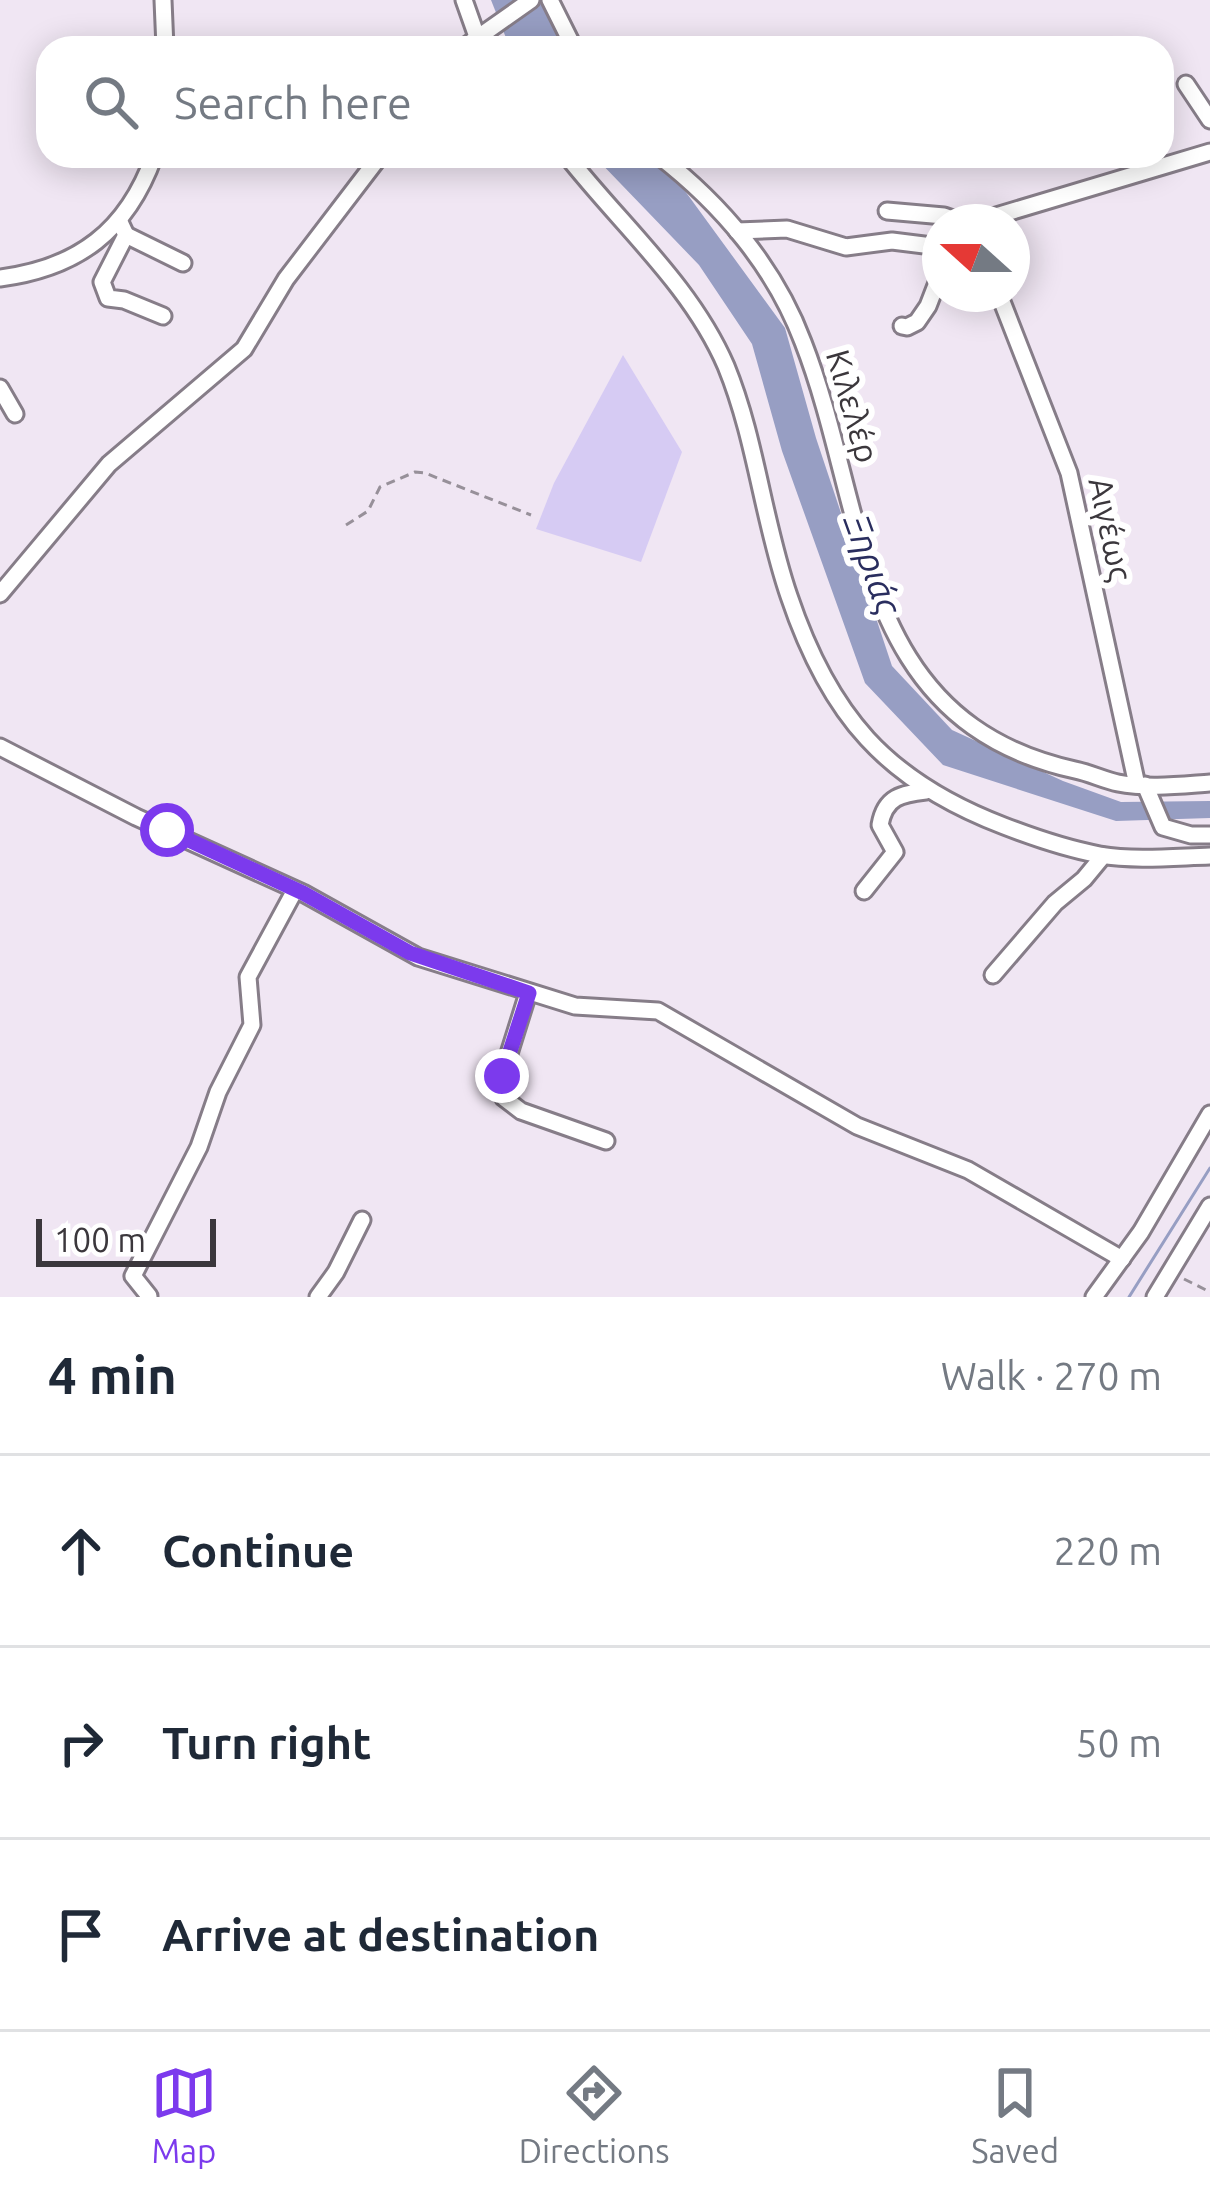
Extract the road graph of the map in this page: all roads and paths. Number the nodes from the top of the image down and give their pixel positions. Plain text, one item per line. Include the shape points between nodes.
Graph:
1 (163, 0) edge
2 (464, 0) edge
3 (531, 0) edge
4 (550, 0) edge
5 (164, 36) edge
6 (475, 36) edge
7 (483, 36) edge
8 (568, 36) edge
9 (1186, 84) dead end
10 (1210, 120) edge
11 (1210, 152) edge
12 (1174, 163) edge
13 (149, 168) edge
14 (371, 168) edge
15 (577, 168) edge
16 (673, 168) edge
17 (1157, 168) edge
18 (1030, 206) edge
19 (887, 211) dead end
20 (922, 214) edge
21 (123, 228) junction
22 (737, 231) junction
23 (922, 245) edge
24 (183, 263) dead end
25 (0, 278) edge
26 (922, 312) edge
27 (1006, 312) edge
28 (163, 316) dead end
29 (902, 326) dead end
30 (0, 388) edge
31 (15, 414) dead end
32 (531, 515) dead end
33 (346, 526) dead end
34 (0, 594) edge
35 (0, 747) edge
36 (1210, 783) edge
37 (1141, 785) junction
38 (927, 791) junction
39 (1210, 835) edge
40 (1210, 856) edge
41 (1101, 859) junction
42 (295, 890) junction
43 (864, 891) dead end
44 (992, 975) dead end
45 (529, 993) junction
46 (1210, 1114) edge
47 (606, 1141) dead end
48 (1210, 1206) edge
49 (362, 1220) dead end
50 (1122, 1259) junction
51 (1171, 1273) junction
52 (1210, 1292) edge
53 (149, 1296) edge
54 (318, 1297) edge
55 (1094, 1297) edge
56 (1154, 1297) edge

1 - 5 street
2 - 6 street
3 - 7 street
4 - 8 street
9 - 10 street
11 - 12 street
13 - 21 street
14 - 34 street via 244,349 110,464
15 - 38 street via 705,324 733,386 807,644 860,732
16 - 22 street, Κιλελέρ
17 - 18 street
19 - 20 street
21 - 24 street
21 - 25 street via 44,270
21 - 28 street via 103,290
22 - 23 street via 787,229 846,247
22 - 37 street, Κιλελέρ via 803,340 875,592 910,662 944,702 1007,748
26 - 29 street
27 - 37 street, Αιγέως via 1069,473
30 - 31 street
32 - 33 path via 415,472 380,487 368,511
35 - 42 street
36 - 37 street, Κιλελέρ
37 - 39 street, Αιγέως via 1160,823
38 - 41 street
38 - 43 street via 887,805 880,824 896,852
40 - 41 street
41 - 44 street
42 - 45 street via 410,953
42 - 53 street via 248,976 252,1025 133,1276
45 - 47 street via 502,1076 504,1098
45 - 50 street via 667,1015 857,1126 968,1170
46 - 50 street
48 - 51 street
49 - 54 street
50 - 55 street
51 - 52 path
51 - 56 street

